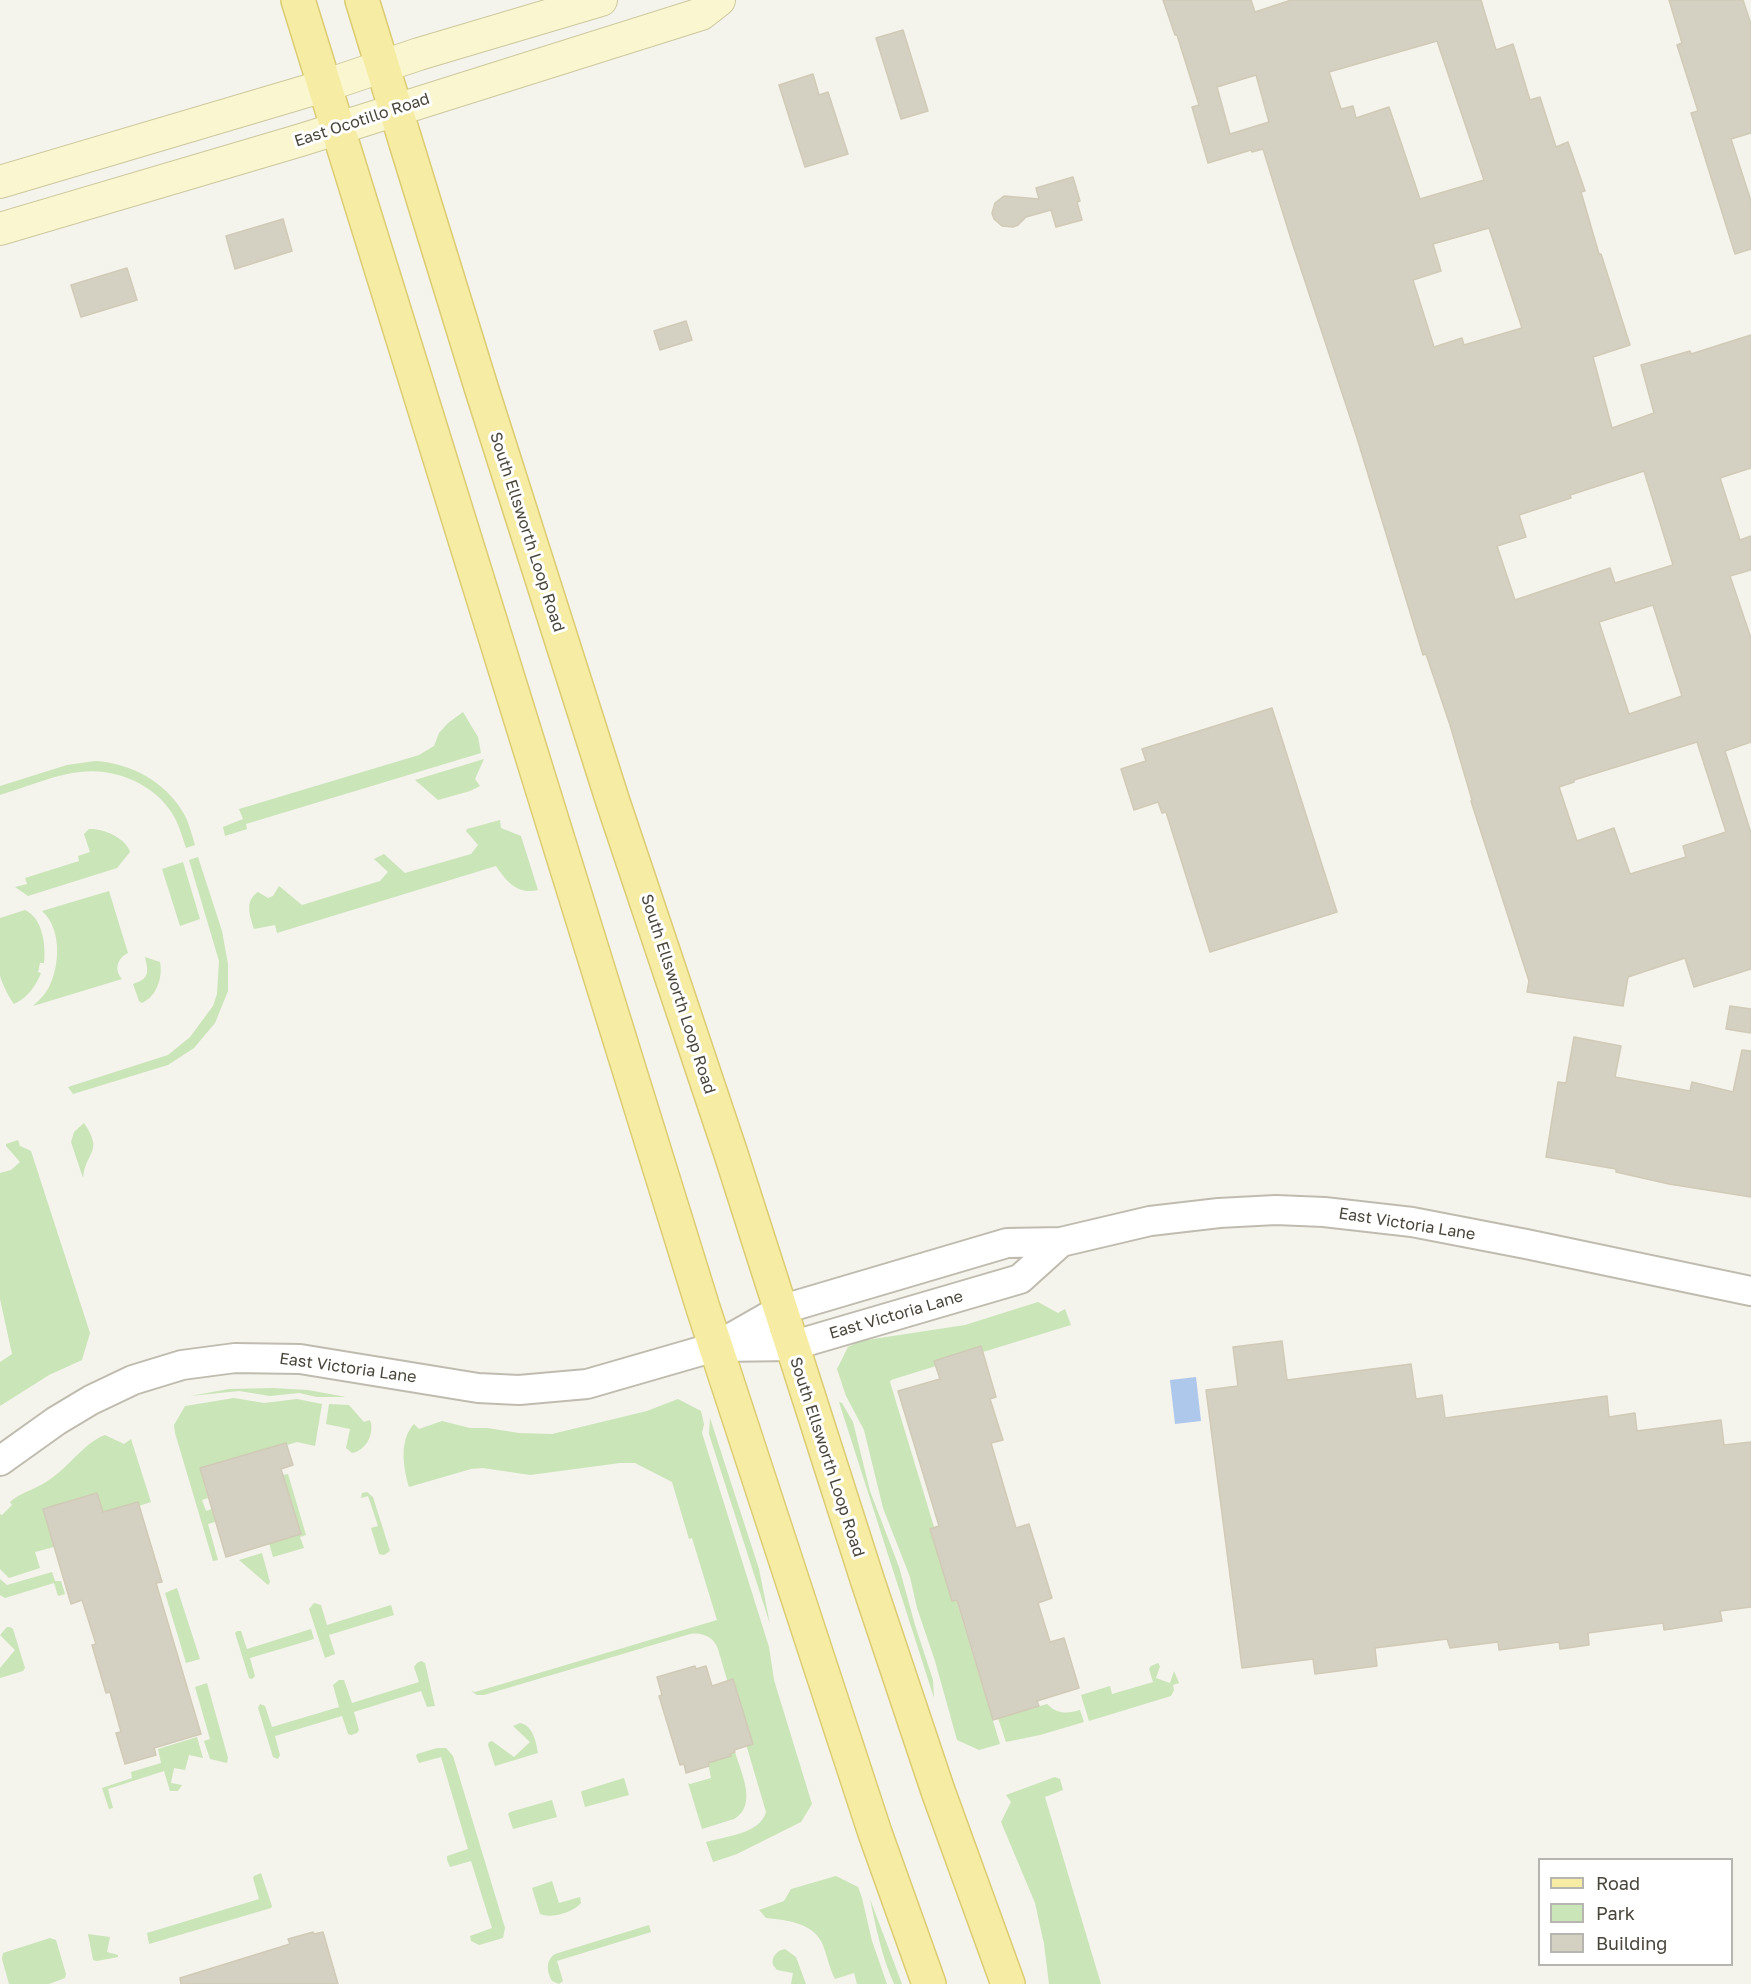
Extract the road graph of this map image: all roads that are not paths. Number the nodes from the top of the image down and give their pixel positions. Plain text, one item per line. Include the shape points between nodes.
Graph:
1 (298, 0) edge
2 (362, 0) edge
3 (601, 0) edge
4 (719, 0) edge
5 (382, 67) junction
6 (324, 86) junction
7 (396, 109) junction
8 (338, 128) junction
9 (0, 182) edge
10 (0, 230) edge
11 (1061, 1242) junction
12 (1751, 1291) edge
13 (780, 1310) junction
14 (791, 1346) junction
15 (716, 1347) junction
16 (0, 1461) edge
17 (929, 1984) edge
18 (1008, 1984) edge

1 - 6 main road
2 - 5 main road, South Ellsworth Loop Road
3 - 5 main road
4 - 7 main road, East Ocotillo Road via 701,14
5 - 6 main road
5 - 7 main road, South Ellsworth Loop Road
6 - 8 main road
6 - 9 main road
7 - 8 main road, East Ocotillo Road
7 - 13 main road, South Ellsworth Loop Road via 606,780
8 - 10 main road, East Ocotillo Road
8 - 15 main road
11 - 12 street, East Victoria Lane via 1150,1221 1219,1213 1324,1212 1412,1222
11 - 13 street, East Victoria Lane via 1007,1243
11 - 14 street, East Victoria Lane via 1020,1279
13 - 14 main road, South Ellsworth Loop Road
13 - 15 street, East Victoria Lane
14 - 15 street, East Victoria Lane
14 - 18 main road, South Ellsworth Loop Road via 931,1769
15 - 16 street, East Victoria Lane via 587,1384 519,1390 478,1388 300,1359 236,1358 182,1365 133,1380 91,1400
15 - 17 main road via 875,1833

